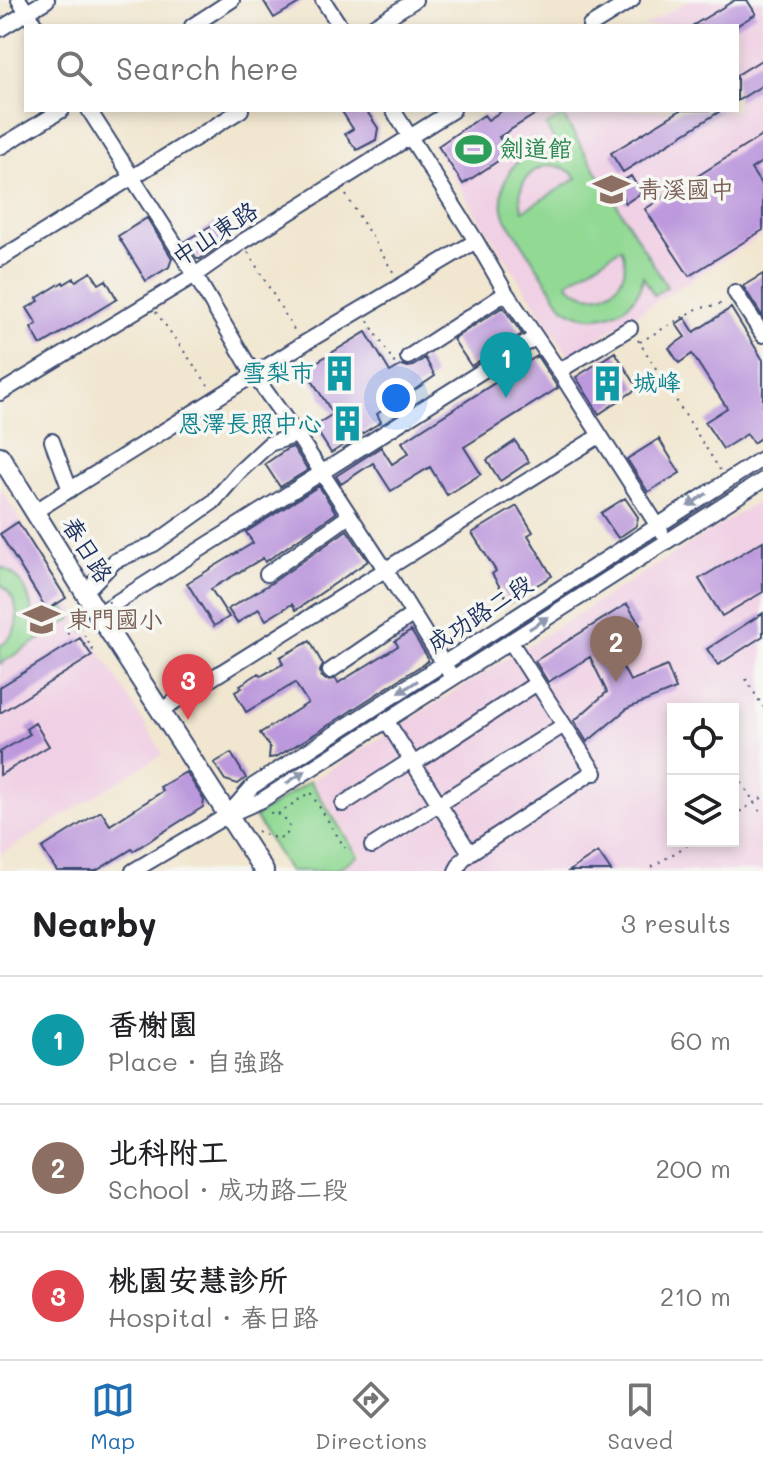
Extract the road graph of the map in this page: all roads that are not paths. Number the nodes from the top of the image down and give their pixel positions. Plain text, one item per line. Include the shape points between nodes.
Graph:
1 (47, 0) edge
2 (232, 0) edge
3 (323, 0) edge
4 (415, 0) edge
5 (632, 0) edge
6 (23, 6) edge
7 (35, 24) edge
8 (195, 24) edge
9 (339, 24) edge
10 (377, 24) edge
11 (593, 24) edge
12 (0, 29) edge
13 (59, 112) edge
14 (90, 112) edge
15 (238, 112) edge
16 (394, 112) edge
17 (450, 112) edge
18 (410, 137) junction
19 (0, 147) edge
20 (133, 178) junction
21 (476, 241) junction
22 (0, 259) edge
23 (195, 275) junction
24 (506, 293) junction
25 (738, 296) road end
26 (630, 328) road end
27 (763, 335) edge
28 (536, 337) junction
29 (408, 357) road end
30 (559, 371) junction
31 (254, 375) junction
32 (0, 393) edge
33 (297, 435) junction
34 (599, 436) junction
35 (52, 441) dead end
36 (0, 456) edge
37 (763, 458) edge
38 (322, 474) junction
39 (732, 478) junction
40 (763, 480) edge
41 (70, 490) junction
42 (747, 491) junction
43 (34, 512) junction
44 (349, 516) junction
45 (658, 526) junction
46 (668, 541) junction
47 (385, 569) junction
48 (267, 574) dead end
49 (85, 592) junction
50 (102, 606) junction
51 (412, 615) junction
52 (510, 641) junction
53 (330, 671) dead end
54 (447, 671) junction
55 (537, 683) junction
56 (161, 710) junction
57 (386, 720) junction
58 (564, 725) junction
59 (412, 762) junction
60 (343, 804) dead end
61 (439, 804) junction
62 (228, 815) junction
63 (372, 846) dead end
64 (470, 853) junction
65 (133, 871) edge
66 (264, 871) edge
67 (456, 871) edge

1 - 6 street
2 - 8 street
3 - 9 street
4 - 10 street
5 - 11 street
6 - 7 street
6 - 12 street
13 - 19 street
14 - 20 street
15 - 20 street
16 - 18 street
17 - 18 street, 中山東路
18 - 21 street
18 - 23 street, 中山東路
20 - 22 street
20 - 23 street
21 - 24 street
21 - 31 street
23 - 31 street
23 - 32 street, 中山東路
24 - 28 street
24 - 29 street
25 - 27 street
26 - 30 street
28 - 30 street
28 - 38 street
30 - 34 street
31 - 33 street
31 - 41 street
33 - 38 street
33 - 49 street via 269,444 213,502 154,544 115,561
34 - 45 street
34 - 47 street
35 - 41 street
36 - 43 main road, 春日路
37 - 39 street, 成功路二段
38 - 44 street
38 - 50 street
39 - 42 street
39 -> 45 street, 成功路二段
40 - 42 street, 成功路二段
41 - 43 street
42 - 46 street, 成功路二段
43 - 49 main road, 春日路
44 - 47 street
44 - 48 street
45 - 46 street
45 - 54 street, 成功路二段
52 -> 46 street, 成功路二段
47 - 51 street
47 - 56 street
49 - 50 main road, 春日路
50 - 56 main road, 春日路
51 - 53 street
51 - 54 street
52 - 54 street, 成功路二段
52 - 55 street
54 - 57 street, 成功路二段
54 -> 62 street, 成功路二段 via 253,786
55 - 58 street
55 - 59 street
56 - 62 main road, 春日路
57 - 59 street
62 -> 57 street, 成功路二段 via 262,800
58 - 61 street
58 - 64 street via 595,772
59 - 60 street
59 - 61 street
61 - 63 street
61 - 64 street
62 - 65 street, 成功路二段
62 - 66 main road, 春日路
64 - 67 street

